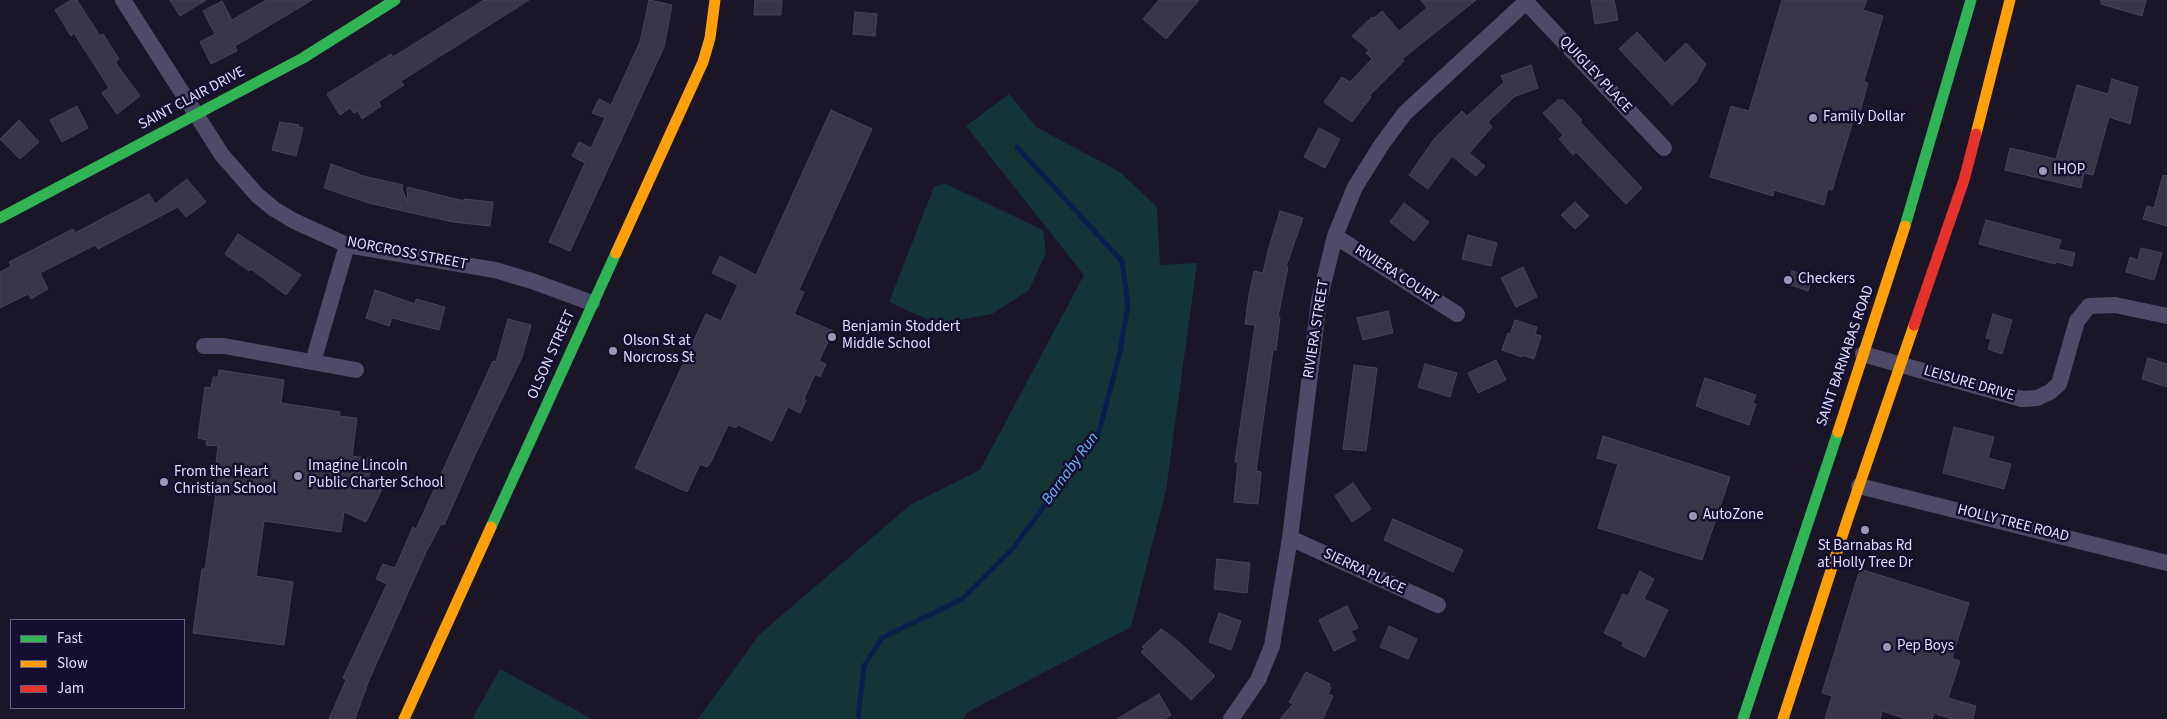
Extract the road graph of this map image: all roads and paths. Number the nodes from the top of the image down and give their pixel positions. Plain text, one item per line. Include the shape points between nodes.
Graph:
1 (122, 0) edge
2 (395, 0) edge
3 (716, 0) edge
4 (1971, 0) edge
5 (2010, 0) edge
6 (1527, 1) edge
7 (194, 115) junction
8 (1664, 148) dead end
9 (0, 218) edge
10 (1335, 236) junction
11 (347, 245) junction
12 (592, 303) junction
13 (1457, 314) dead end
14 (2167, 316) edge
15 (204, 346) dead end
16 (1863, 354) junction
17 (313, 362) junction
18 (1900, 365) junction
19 (356, 370) dead end
20 (1859, 486) junction
21 (1290, 538) junction
22 (2167, 563) edge
23 (1438, 605) dead end
24 (404, 719) edge
25 (1231, 719) edge
26 (1742, 719) edge
27 (1783, 719) edge

1 - 7 street, NORCROSS STREET
2 - 7 main road, SAINT CLAIR DRIVE via 303,58
3 - 12 main road, OLSON STREET via 703,62
4 - 16 main road, SAINT BARNABAS ROAD via 1924,168
5 - 18 main road via 1964,180
6 - 8 street, QUIGLEY PLACE
6 - 10 street, RIVIERA STREET via 1406,113 1355,187
7 - 9 main road, SAINT CLAIR DRIVE
7 - 11 street, NORCROSS STREET via 222,155 257,195 294,221
10 - 13 street, RIVIERA COURT
10 - 21 street, RIVIERA STREET via 1319,302
11 - 12 street, NORCROSS STREET via 495,270
11 - 17 street
12 - 24 main road, OLSON STREET
14 - 18 street, LEISURE DRIVE via 2115,305 2089,306 2077,321 2059,384 2037,398 2022,399
15 - 17 street via 224,346
16 - 18 street, LEISURE DRIVE
16 - 26 main road, SAINT BARNABAS ROAD
17 - 19 street
18 - 20 main road
20 - 22 street, HOLLY TREE ROAD
20 - 27 main road
21 - 23 street, SIERRA PLACE
21 - 25 street, RIVIERA STREET via 1272,646 1258,680

